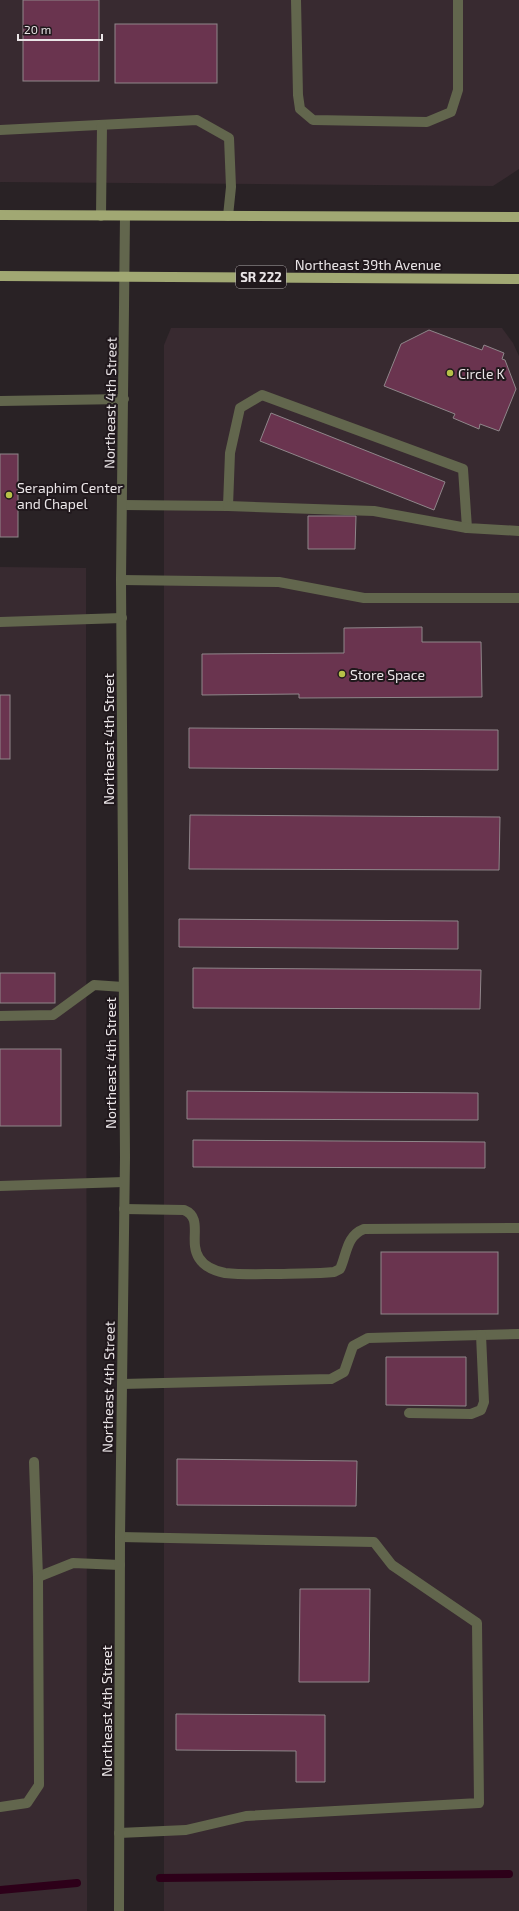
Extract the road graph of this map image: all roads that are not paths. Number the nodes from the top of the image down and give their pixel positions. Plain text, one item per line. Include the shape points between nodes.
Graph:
1 (296, 0) edge
2 (458, 0) edge
3 (102, 125) junction
4 (0, 130) edge
5 (0, 215) edge
6 (101, 216) junction
7 (124, 216) junction
8 (228, 216) junction
9 (519, 217) edge
10 (0, 276) edge
11 (125, 276) junction
12 (519, 279) edge
13 (124, 400) junction
14 (0, 401) edge
15 (122, 505) junction
16 (228, 506) junction
17 (467, 528) junction
18 (519, 531) edge
19 (121, 580) junction
20 (519, 598) edge
21 (122, 618) junction
22 (0, 622) edge
23 (123, 987) junction
24 (0, 1016) edge
25 (124, 1182) junction
26 (0, 1186) edge
27 (124, 1209) junction
28 (519, 1228) edge
29 (519, 1334) edge
30 (482, 1335) junction
31 (122, 1384) junction
32 (409, 1413) dead end
33 (34, 1462) dead end
34 (120, 1537) junction
35 (120, 1565) junction
36 (38, 1577) junction
37 (0, 1807) edge
38 (119, 1833) junction
39 (119, 1911) edge

1 - 2 street via 300,110 313,120 427,122 451,112 458,90
3 - 4 street
3 - 6 street
3 - 8 street via 197,120 230,138 231,186
5 - 6 main road
6 - 7 main road
7 - 8 main road
7 - 11 street, Northeast 4th Street
8 - 9 main road
10 - 11 main road, Northeast 39th Avenue / SR 222
11 - 12 main road, Northeast 39th Avenue / SR 222
11 - 13 street, Northeast 4th Street
13 - 14 street
13 - 15 street, Northeast 4th Street
15 - 16 street
15 - 19 street, Northeast 4th Street
16 - 17 street via 374,511
16 - 17 street via 230,453 240,408 262,395 463,469
17 - 18 street
19 - 20 street via 279,582 364,598
19 - 21 street, Northeast 4th Street
21 - 22 street
21 - 23 street, Northeast 4th Street
23 - 24 street via 94,986 53,1015
23 - 25 street, Northeast 4th Street
25 - 26 street
25 - 27 street, Northeast 4th Street
27 - 28 street via 189,1212 195,1222 194,1242 199,1258 205,1265 224,1273 334,1272 340,1269 350,1241 355,1234 364,1229
27 - 31 street, Northeast 4th Street
29 - 30 street
30 - 31 street via 368,1338 353,1346 344,1372 331,1379
30 - 32 street via 484,1402 481,1410 471,1414
31 - 34 street, Northeast 4th Street
33 - 36 street
34 - 35 street, Northeast 4th Street
34 - 38 street via 374,1542 392,1565 477,1623 479,1803 246,1816 186,1830
35 - 36 street via 73,1563
35 - 38 street, Northeast 4th Street
36 - 37 street via 39,1785 27,1803
38 - 39 street, Northeast 4th Street

